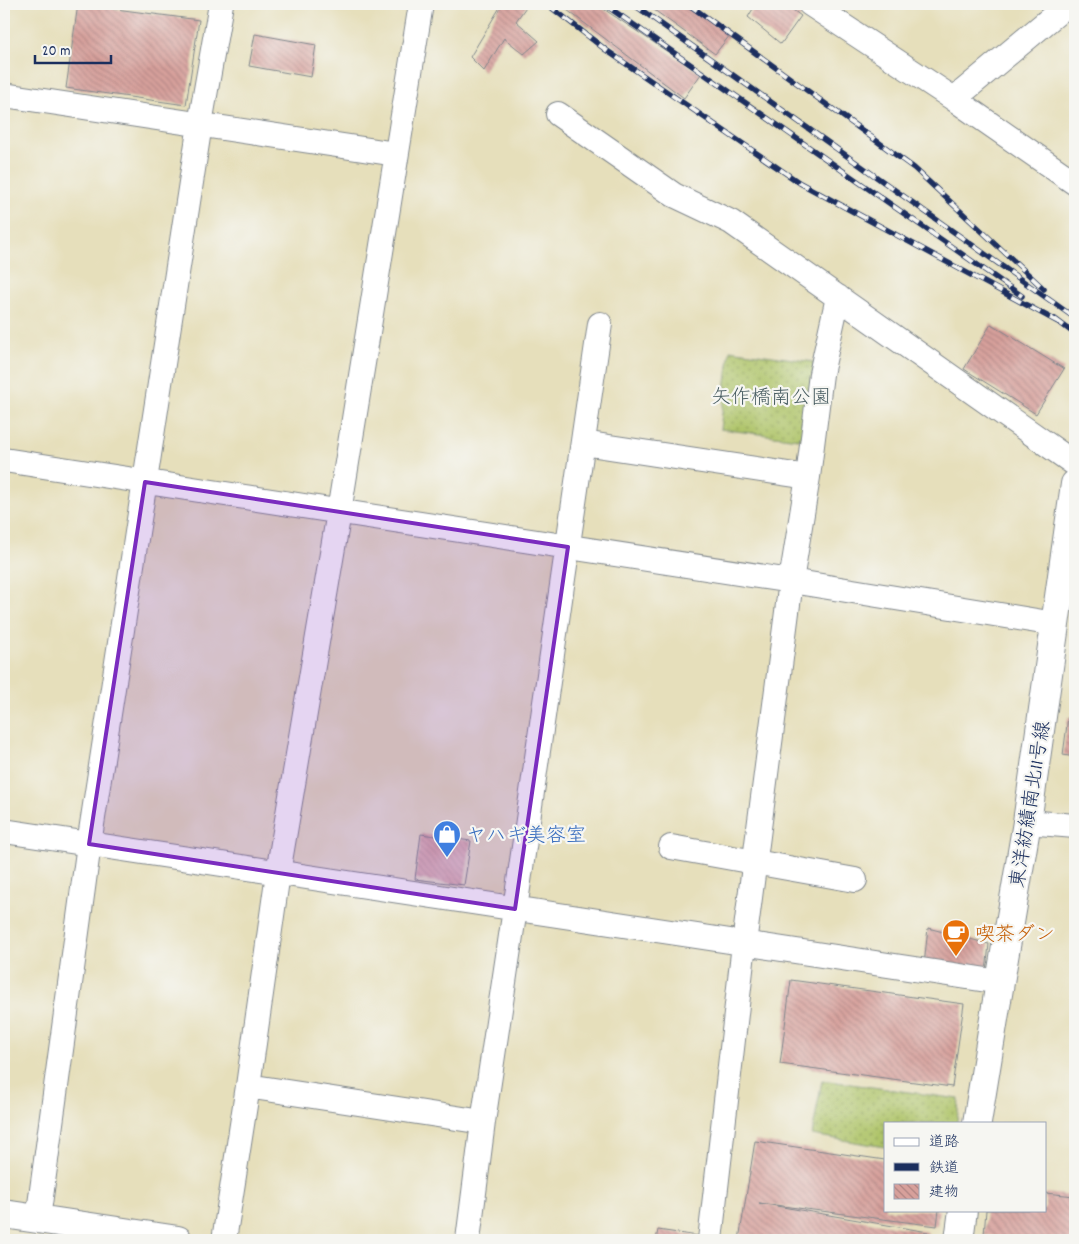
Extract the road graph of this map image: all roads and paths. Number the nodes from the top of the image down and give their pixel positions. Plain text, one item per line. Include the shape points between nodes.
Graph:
1 (221, 4) edge
2 (421, 4) edge
3 (810, 4) edge
4 (1068, 4) edge
5 (4, 95) edge
6 (954, 98) junction
7 (558, 114) dead end
8 (200, 124) junction
9 (396, 154) junction
10 (1075, 183) edge
11 (838, 297) junction
12 (600, 324) dead end
13 (583, 443) junction
14 (4, 460) edge
15 (1075, 464) edge
16 (808, 477) junction
17 (145, 482) junction
18 (1075, 484) edge
19 (339, 512) junction
20 (568, 547) junction
21 (791, 581) junction
22 (1055, 624) junction
23 (1027, 822) junction
24 (1075, 826) edge
25 (4, 831) edge
26 (89, 844) junction
27 (671, 847) dead end
28 (755, 863) junction
29 (278, 873) junction
30 (855, 880) dead end
31 (515, 909) junction
32 (744, 944) junction
33 (1000, 982) junction
34 (248, 1086) junction
35 (483, 1122) junction
36 (977, 1122) edge
37 (964, 1212) edge
38 (4, 1214) edge
39 (38, 1219) junction
40 (178, 1240) edge
41 (224, 1240) edge
42 (468, 1240) edge
43 (710, 1240) edge
44 (959, 1240) edge

1 - 8 street
2 - 9 street
3 - 6 street
4 - 6 street
5 - 8 street
6 - 10 street
7 - 11 street via 674,195 731,222
8 - 9 street
8 - 17 street
9 - 19 street
11 - 15 street
11 - 16 street via 821,374
12 - 13 street
13 - 16 street
13 - 20 street
14 - 17 street
16 - 21 street
17 - 19 street
17 - 26 street
18 - 22 street, 東洋紡績南北11号線
19 - 20 street
19 - 29 street
20 - 21 street
20 - 31 street
21 - 22 street
21 - 28 street
22 - 23 street, 東洋紡績南北11号線
23 - 24 street
23 - 33 street, 東洋紡績南北11号線
25 - 26 street
26 - 29 street
26 - 39 street
27 - 28 street
28 - 30 street
28 - 32 street
29 - 31 street
29 - 34 street
31 - 32 street
31 - 35 street
32 - 33 street
32 - 43 street
33 - 36 street, 東洋紡績南北11号線
34 - 35 street
34 - 41 street
35 - 42 street
37 - 44 street
38 - 39 street
39 - 40 street

